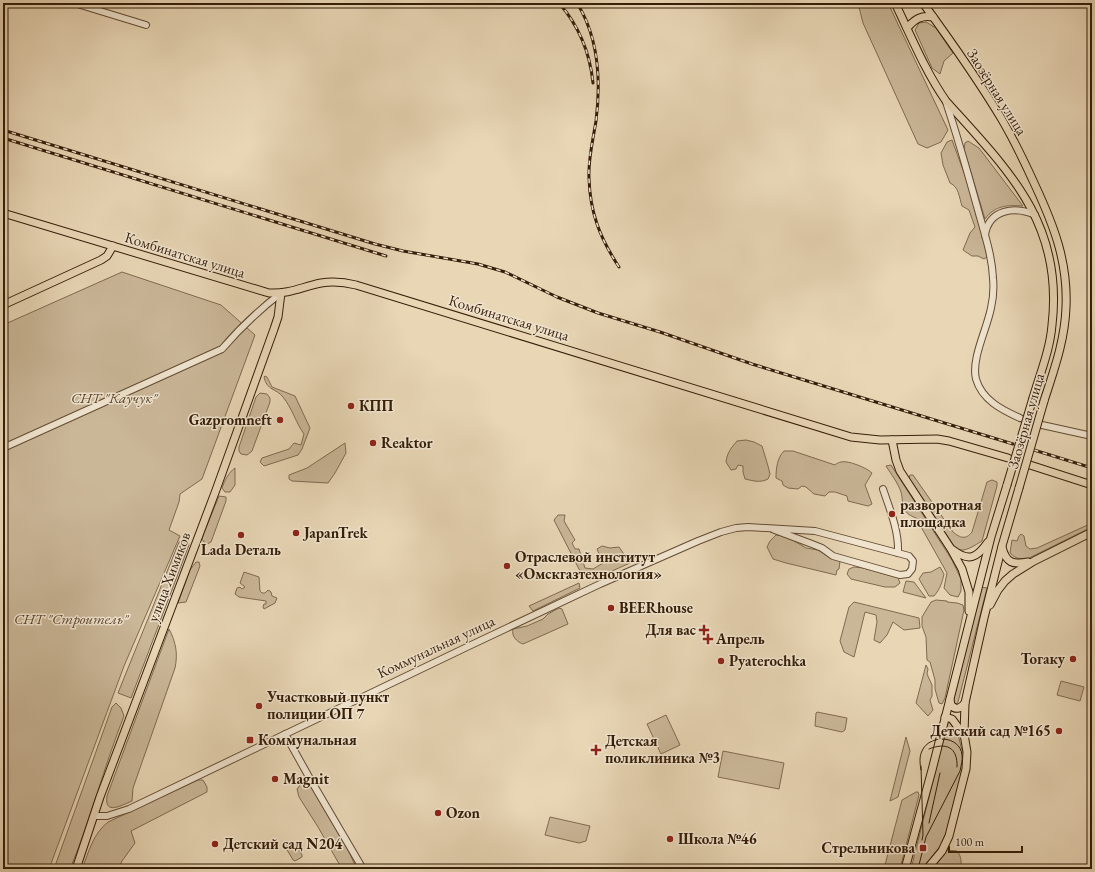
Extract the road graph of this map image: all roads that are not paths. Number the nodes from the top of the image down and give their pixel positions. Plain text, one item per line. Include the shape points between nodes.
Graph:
1 (74, 3) edge
2 (895, 3) edge
3 (923, 3) edge
4 (933, 17) junction
5 (146, 26) dead end
6 (907, 28) junction
7 (946, 101) junction
8 (3, 213) edge
9 (1035, 215) junction
10 (985, 236) junction
11 (113, 246) junction
12 (281, 293) junction
13 (3, 306) edge
14 (1020, 418) dead end
15 (1042, 424) dead end
16 (1092, 436) edge
17 (892, 440) junction
18 (3, 448) edge
19 (1008, 458) dead end
20 (1030, 464) dead end
21 (1092, 484) edge
22 (883, 489) dead end
23 (772, 529) junction
24 (1092, 532) edge
25 (991, 537) junction
26 (1002, 546) junction
27 (951, 549) junction
28 (898, 553) junction
29 (1034, 561) junction
30 (984, 618) junction
31 (969, 623) junction
32 (950, 700) junction
33 (965, 703) junction
34 (945, 717) junction
35 (285, 734) junction
36 (964, 734) junction
37 (94, 816) junction
38 (3, 866) edge
39 (6, 869) edge
40 (76, 869) edge
41 (363, 869) edge
42 (905, 869) edge
43 (927, 869) edge

1 - 5 street
2 - 6 main road, Заозёрная улица
3 - 4 main road, Заозёрная улица
4 - 6 main road via 920,17
4 - 26 main road, Заозёрная улица, bridge via 1002,119 1031,175 1057,236 1063,260 1066,306 1062,343
6 - 7 main road, Заозёрная улица via 926,69
7 - 9 main road, Заозёрная улица via 1005,167
7 - 10 street, Заозёрная улица
8 - 11 main road, Комбинатская улица
9 - 10 street via 1021,210 1005,211 989,223
9 - 25 main road, Заозёрная улица, bridge via 1051,262 1054,312 1050,340
10 - 14 street, Заозёрная улица via 994,278 991,309 977,356 976,378 981,390 995,405
11 - 12 main road, Комбинатская улица via 258,291
11 - 13 main road via 101,260
12 - 17 main road, Комбинатская улица via 323,282 351,284 851,437
12 - 18 street via 261,308 222,348
12 - 37 main road, улица Химиков via 278,317 270,340
15 - 16 street
17 - 19 main road, Комбинатская улица via 937,439
17 - 27 main road via 900,471
20 - 21 main road
22 - 28 street via 896,526
23 - 28 street, Коммунальная улица via 816,531
23 - 28 street, Коммунальная улица via 817,546 833,556 900,575 908,574 913,561 909,556
23 - 35 street, Коммунальная улица via 736,528 698,541 468,646
24 - 29 main road
25 - 27 main road via 982,552 970,558
25 - 31 main road, Заозёрная улица
26 - 29 main road via 1010,561 1019,564
26 - 30 main road, Заозёрная улица
27 - 31 main road via 970,592
29 - 30 main road via 1005,581
30 - 33 main road, Заозёрная улица
31 - 32 main road, Заозёрная улица
32 - 33 main road via 951,705 957,708
32 - 34 main road, Заозёрная улица
33 - 36 main road, Заозёрная улица
34 - 36 main road via 952,719
34 - 42 main road, Заозёрная улица
35 - 37 street, Коммунальная улица via 129,809 107,816
35 - 41 street
36 - 43 main road, Заозёрная улица via 966,768 949,836 942,851
37 - 40 main road, улица Химиков
38 - 39 street

